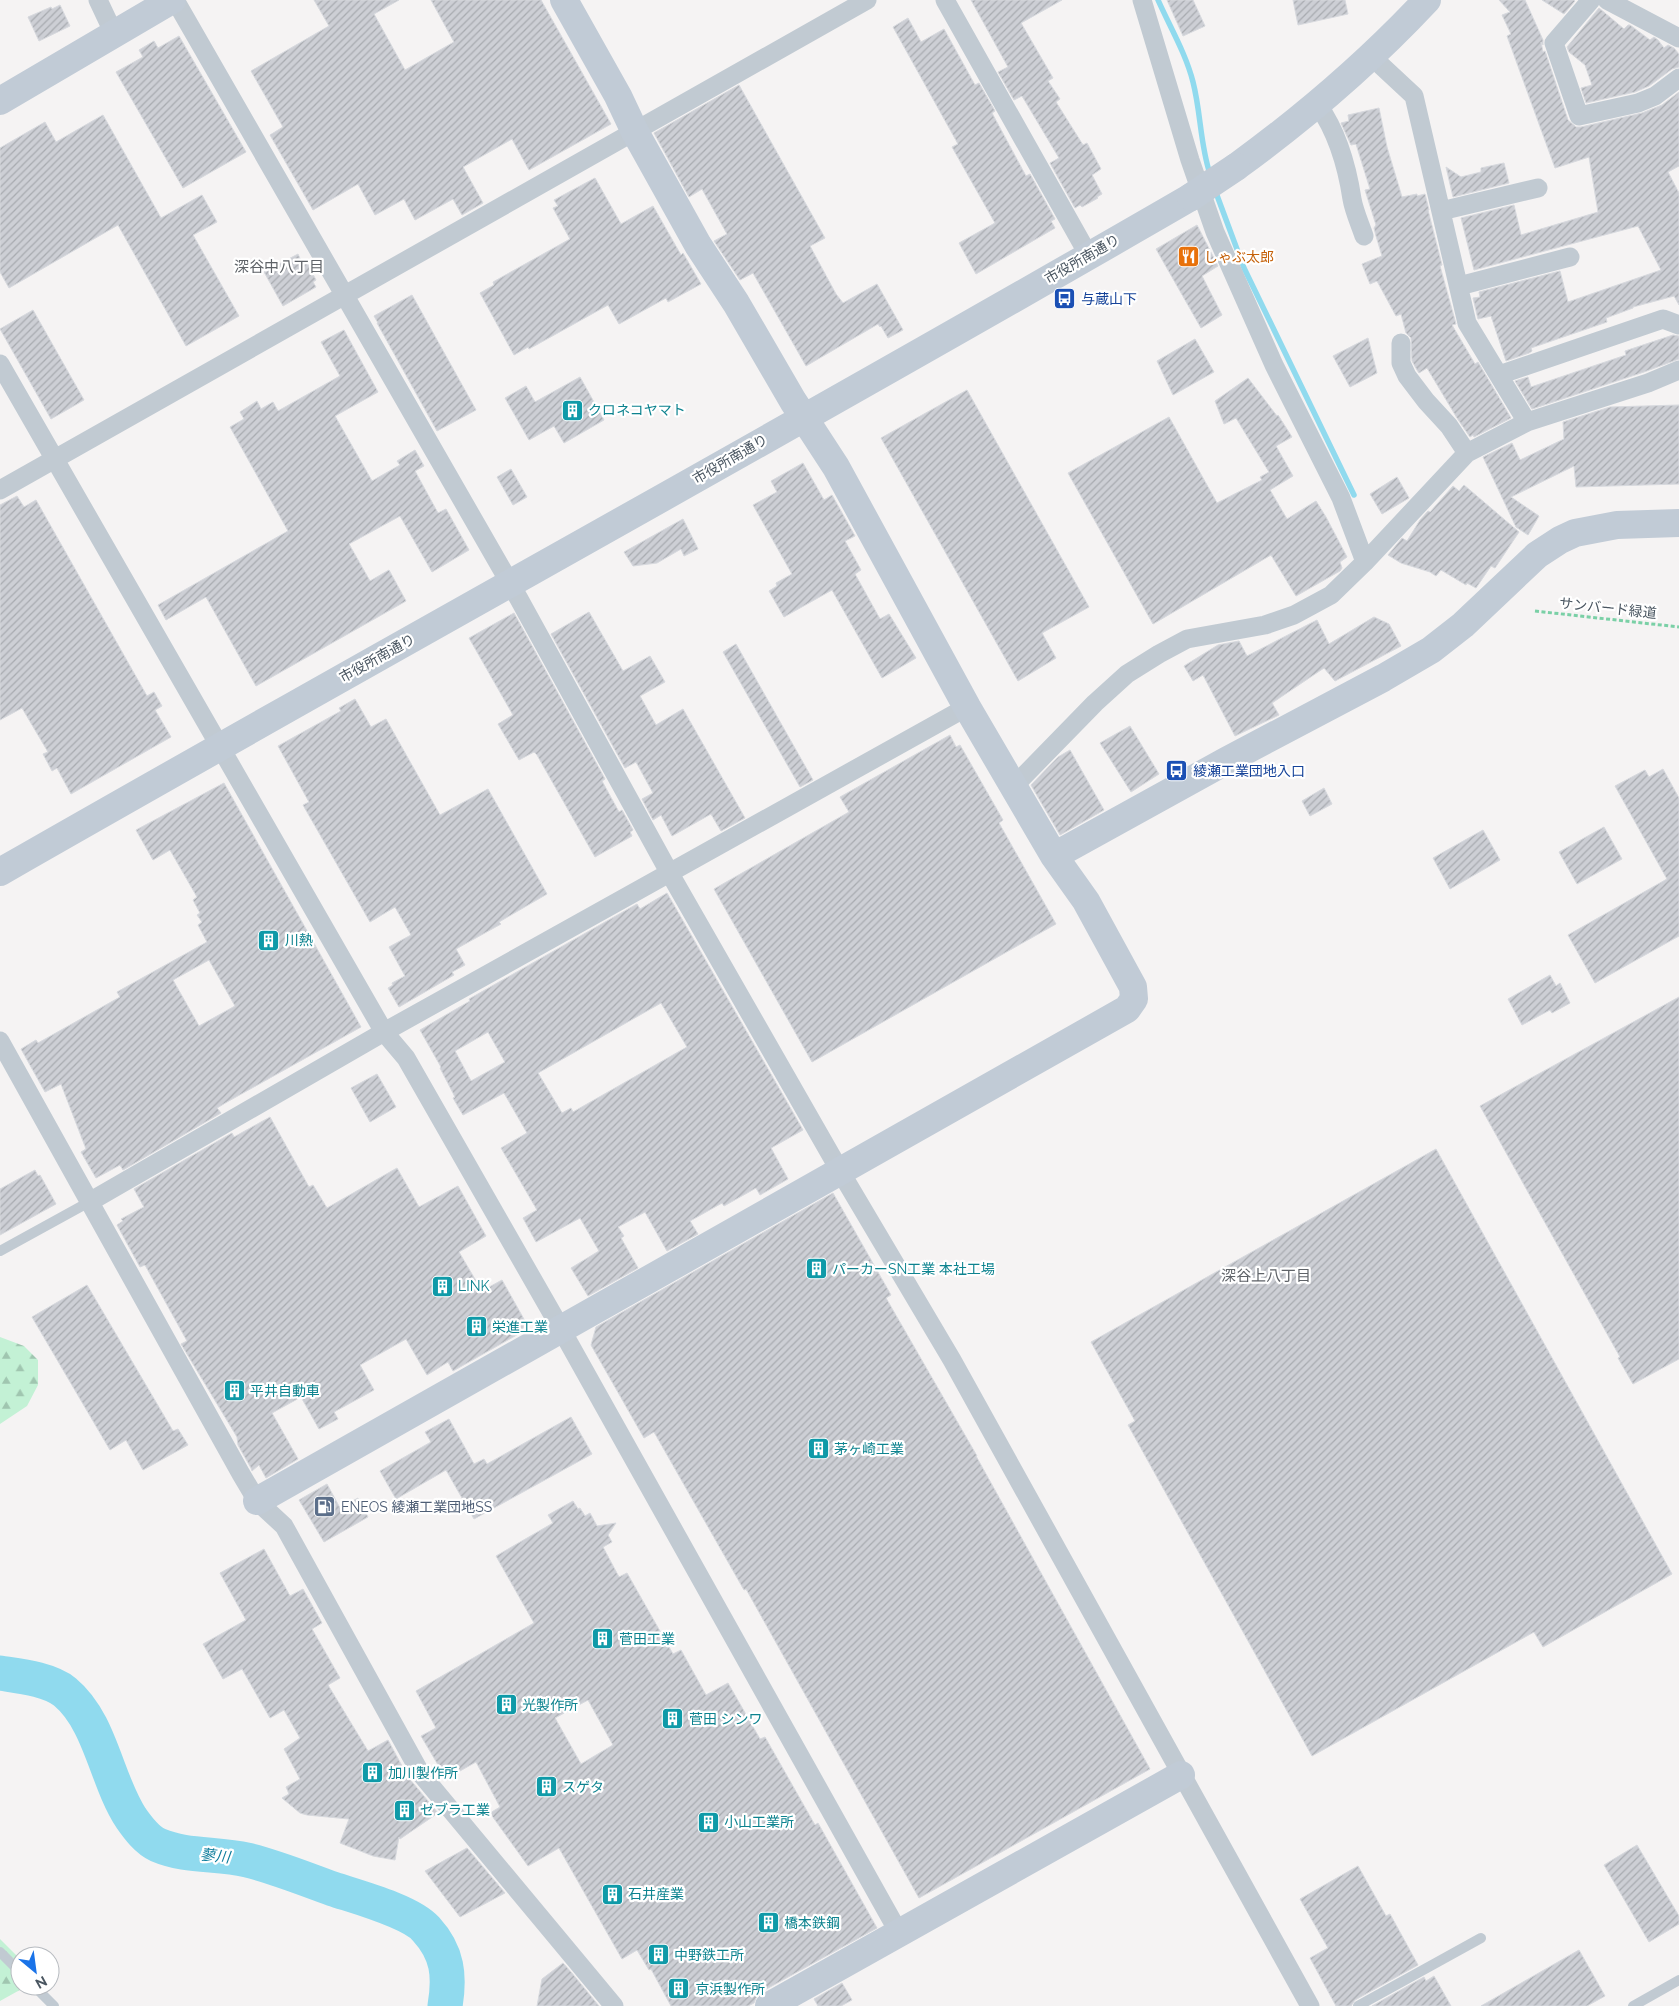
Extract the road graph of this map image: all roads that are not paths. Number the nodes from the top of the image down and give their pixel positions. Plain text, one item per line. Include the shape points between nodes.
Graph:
1 (98, 0) edge
2 (174, 0) edge
3 (564, 0) edge
4 (867, 0) edge
5 (945, 0) edge
6 (1142, 0) edge
7 (1427, 0) edge
8 (1591, 0) edge
9 (1607, 0) edge
10 (114, 34) junction
11 (1679, 38) edge
12 (1371, 56) junction
13 (1679, 78) edge
14 (0, 101) edge
15 (1318, 104) junction
16 (635, 132) junction
17 (1538, 188) dead end
18 (1441, 211) junction
19 (1364, 236) dead end
20 (1090, 256) junction
21 (1570, 257) dead end
22 (1459, 286) junction
23 (344, 295) junction
24 (1679, 325) edge
25 (1400, 343) dead end
26 (0, 364) edge
27 (1679, 370) edge
28 (1499, 374) junction
29 (804, 417) junction
30 (1527, 422) junction
31 (1467, 453) junction
32 (55, 459) junction
33 (0, 490) edge
34 (1679, 523) edge
35 (1365, 562) junction
36 (510, 584) junction
37 (967, 707) junction
38 (220, 746) junction
39 (1013, 787) junction
40 (1054, 856) junction
41 (0, 872) edge
42 (669, 872) junction
43 (384, 1032) junction
44 (0, 1041) edge
45 (840, 1171) junction
46 (91, 1201) junction
47 (0, 1251) edge
48 (561, 1329) junction
49 (257, 1501) junction
50 (1181, 1775) junction
51 (899, 1933) junction
52 (1481, 1938) dead end
53 (0, 1952) edge
54 (10, 1962) edge
55 (1679, 1980) edge
56 (44, 1996) edge
57 (54, 2006) edge
58 (614, 2006) edge
59 (769, 2006) edge
60 (1310, 2006) edge
61 (1358, 2006) edge
62 (1634, 2006) edge

1 - 10 street
2 - 10 street
2 - 23 street
3 - 16 street
4 - 16 street
5 - 20 street
6 - 35 street via 1215,232 1274,365 1341,498
7 - 12 street, 市役所南通り
8 - 13 street via 1554,43 1579,116 1638,103 1655,96
9 - 11 street
10 - 14 street
12 - 15 street, 市役所南通り
12 - 18 street via 1414,96
15 - 19 street via 1330,122 1341,152
15 - 20 street, 市役所南通り, bridge via 1236,167
16 - 23 street
16 - 29 street via 698,245
17 - 18 street
18 - 22 street
20 - 29 street, 市役所南通り
21 - 22 street
22 - 28 street via 1467,323
23 - 32 street
23 - 36 street
24 - 28 street via 1663,319
25 - 31 street via 1401,363 1407,376
26 - 32 street
27 - 30 street
28 - 30 street
29 - 36 street, 市役所南通り
29 - 37 street via 836,467
30 - 31 street
31 - 35 street
32 - 33 street
32 - 38 street
34 - 40 street via 1596,528 1560,540 1537,555 1431,650
35 - 39 street via 1331,594 1294,616 1187,639 1127,674 1094,703
36 - 38 street, 市役所南通り
36 - 42 street
37 - 39 street
37 - 42 street
38 - 41 street, 市役所南通り
38 - 43 street
39 - 40 street
40 - 45 street via 1086,901 1133,988 1134,999 1127,1008
42 - 43 street
42 - 45 street
43 - 46 street
43 - 48 street via 406,1058
44 - 46 street
45 - 48 street
45 - 50 street via 952,1360
46 - 47 lane
46 - 49 street
48 - 49 street
48 - 51 street
49 - 58 street via 284,1526 421,1774
50 - 51 street
50 - 60 street
51 - 59 street
52 - 61 lane
53 - 54 lane
55 - 62 lane
56 - 57 lane

